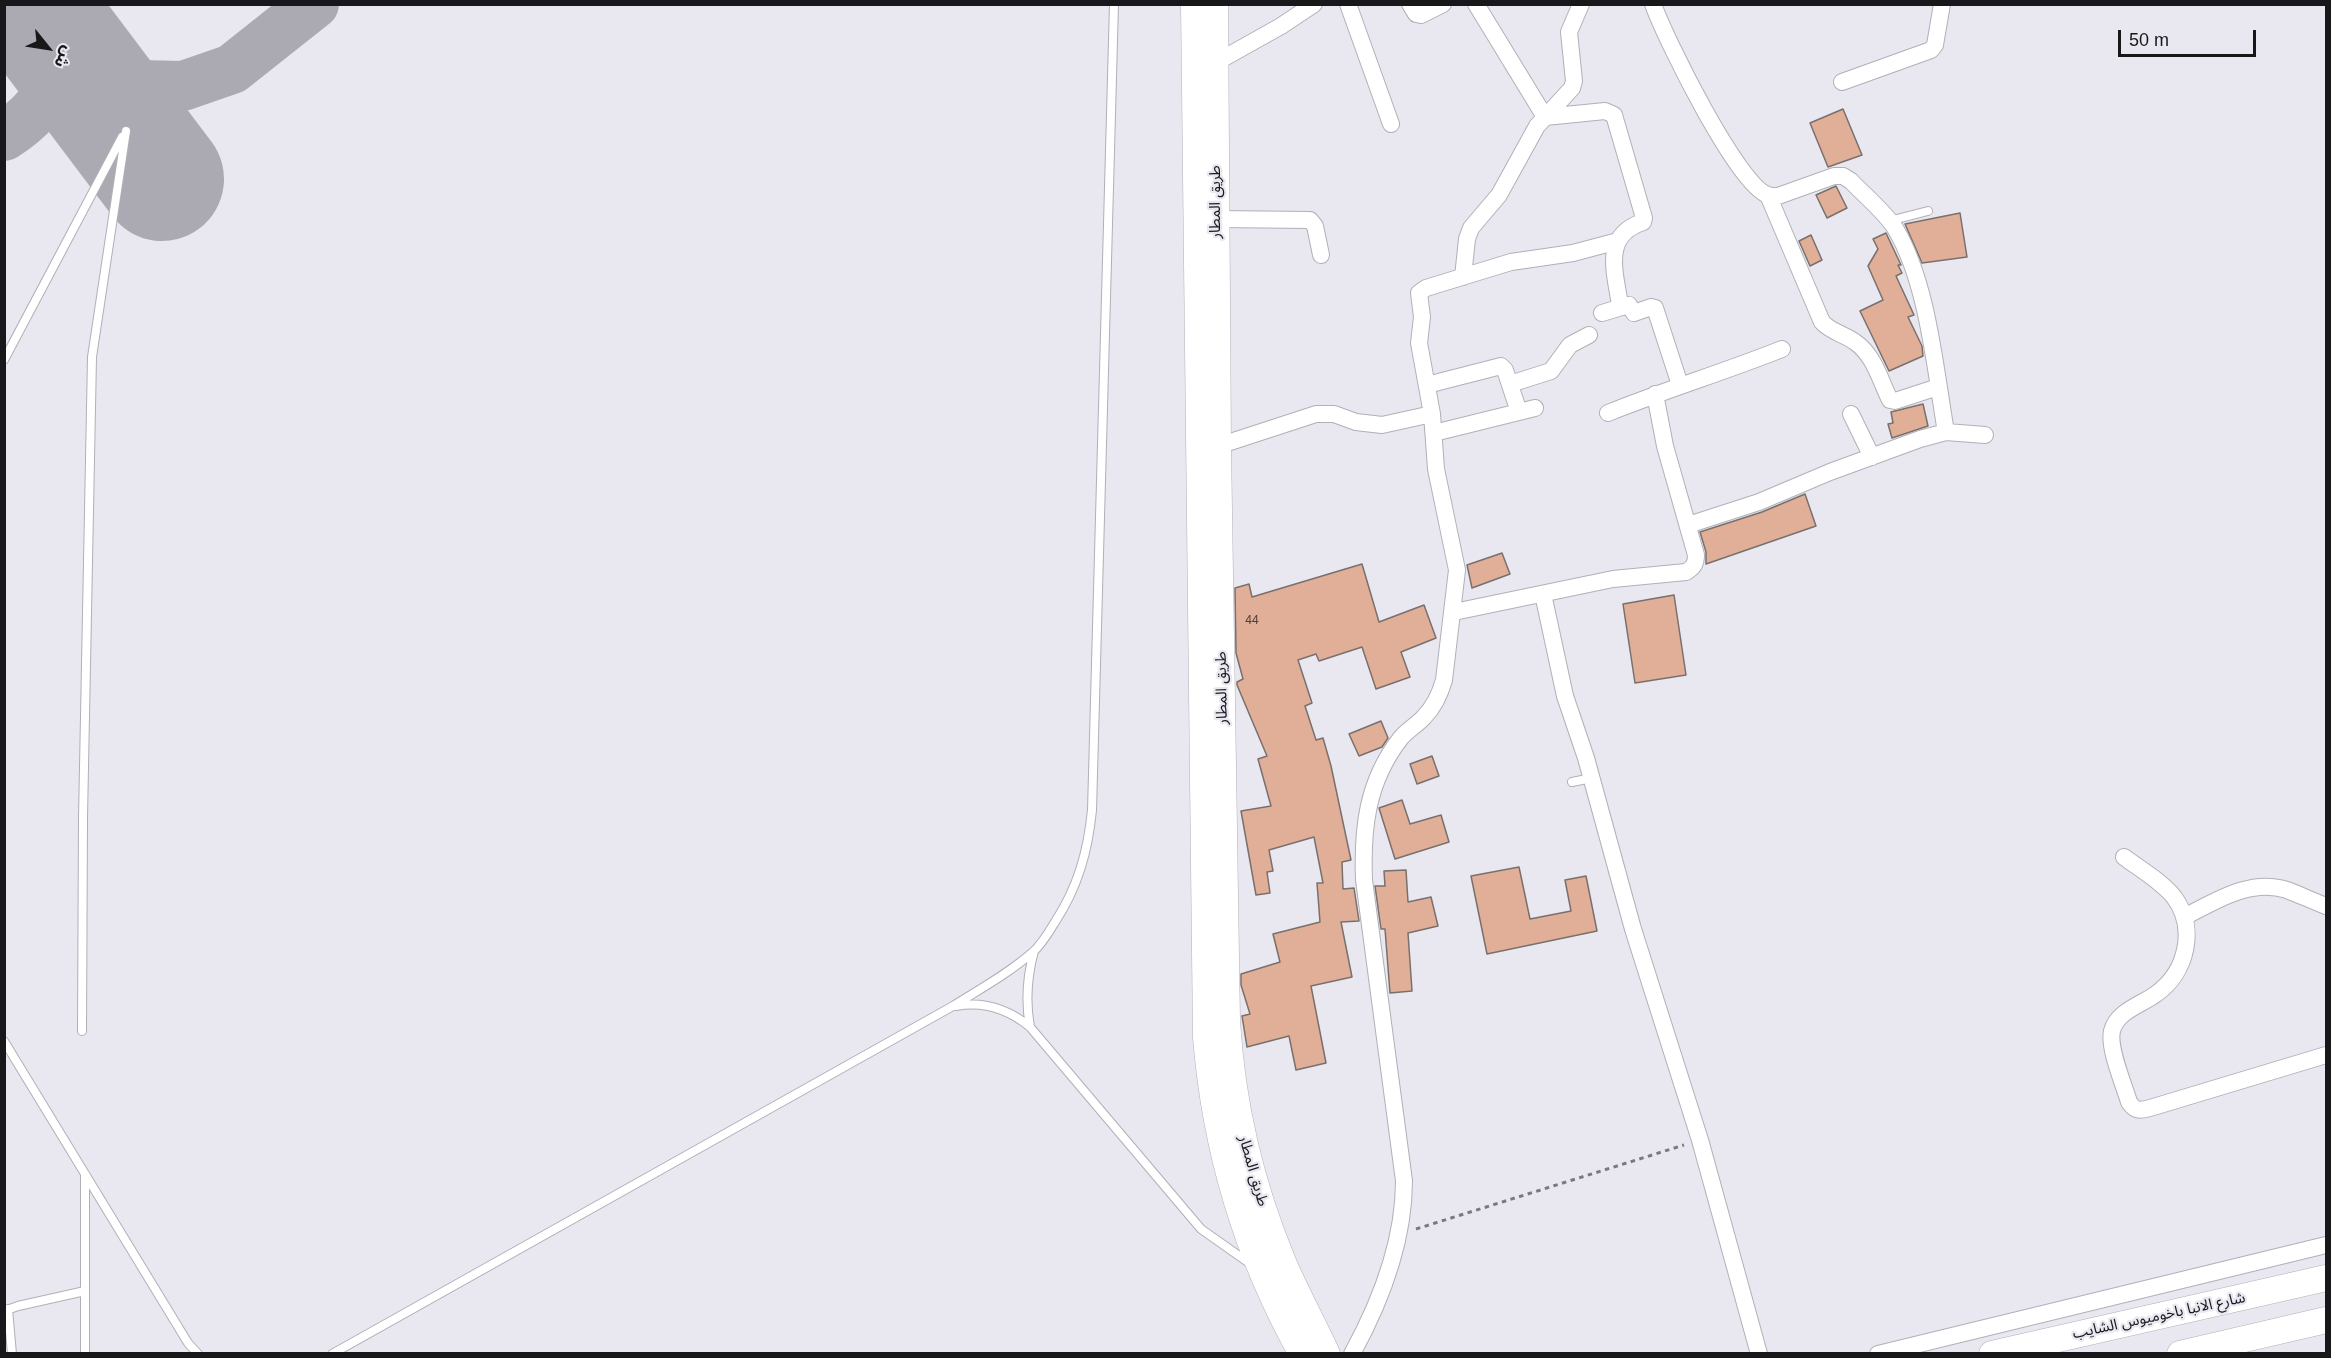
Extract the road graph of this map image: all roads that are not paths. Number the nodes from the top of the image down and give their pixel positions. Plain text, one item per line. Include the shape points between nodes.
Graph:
1 (1114, 4) edge
2 (1194, 4) edge
3 (1215, 4) edge
4 (1314, 4) edge
5 (1348, 4) edge
6 (1410, 4) edge
7 (1443, 4) edge
8 (1476, 4) edge
9 (1581, 4) edge
10 (1653, 4) edge
11 (1942, 4) edge
12 (1215, 63) junction
13 (1842, 81) dead end
14 (1545, 117) junction
15 (1391, 124) dead end
16 (1768, 195) junction
17 (1928, 211) dead end
18 (1216, 219) junction
19 (1889, 221) junction
20 (1618, 241) junction
21 (1321, 255) dead end
22 (1463, 277) junction
23 (1622, 307) junction
24 (1602, 313) dead end
25 (1589, 335) dead end
26 (1782, 349) dead end
27 (4, 360) edge
28 (1510, 384) junction
29 (1426, 385) junction
30 (1680, 385) junction
31 (1938, 387) junction
32 (1655, 394) junction
33 (1608, 413) dead end
34 (1432, 414) junction
35 (1851, 414) dead end
36 (1946, 432) junction
37 (1434, 433) junction
38 (1985, 435) dead end
39 (1218, 447) junction
40 (1872, 457) junction
41 (1688, 525) junction
42 (1543, 594) junction
43 (1454, 612) junction
44 (1592, 778) junction
45 (1572, 782) dead end
46 (2124, 857) dead end
47 (2326, 906) edge
48 (2184, 917) junction
49 (1035, 950) junction
50 (953, 1006) junction
51 (1030, 1027) junction
52 (82, 1031) dead end
53 (4, 1041) edge
54 (2326, 1055) edge
55 (86, 1174) junction
56 (2326, 1245) edge
57 (1272, 1267) junction
58 (2326, 1278) edge
59 (86, 1291) junction
60 (6, 1310) edge
61 (2326, 1320) edge
62 (12, 1353) edge
63 (86, 1353) edge
64 (198, 1353) edge
65 (332, 1353) edge
66 (1302, 1353) edge
67 (1327, 1353) edge
68 (1352, 1353) edge
69 (1760, 1353) edge
70 (1878, 1353) edge
71 (1992, 1353) edge
72 (2180, 1353) edge

1 - 49 lane via 1092,810 1081,873 1068,903
2 - 57 main road, طريق المطار via 1206,1037 1210,1086 1230,1181
3 - 12 main road, طريق المطار
4 - 12 street
5 - 15 street
6 - 7 street via 1421,15
8 - 14 street
9 - 14 street via 1569,32 1572,88
10 - 16 street via 1708,117 1745,173
11 - 13 street via 1931,50
12 - 18 main road, طريق المطار
14 - 20 street via 1605,111 1614,115 1644,218 1628,228
14 - 22 street via 1499,195 1469,233
16 - 19 street via 1778,196 1843,176
16 - 31 street via 1822,322 1865,350 1890,400
17 - 19 lane
18 - 21 street via 1310,220
18 - 39 main road, طريق المطار
19 - 31 street via 1914,270
20 - 22 street via 1573,253 1511,262
20 - 23 street via 1613,258
22 - 29 street via 1419,292 1419,343
23 - 24 street
23 - 30 street via 1629,306 1634,313 1655,308
25 - 28 street via 1570,345 1551,371
26 - 30 street
27 - 52 lane via 126,130 92,357
28 - 29 street via 1501,366
28 - 37 street via 1527,410
29 - 34 street
30 - 32 street
31 - 36 street
32 - 33 street
32 - 41 street via 1665,447
34 - 37 street
34 - 39 street via 1382,425 1316,414
35 - 40 street
36 - 38 street
36 - 40 street
37 - 43 street via 1436,469 1457,570
39 - 57 main road, طريق المطار via 1230,1071
40 - 41 street via 1759,502
41 - 42 street via 1696,562 1686,572 1612,579
42 - 43 street
42 - 44 street via 1565,696
43 - 68 street via 1440,694 1424,717 1401,737 1383,766 1371,791 1366,818 1364,880 1404,1181 1404,1208 1379,1297
44 - 45 lane
44 - 69 street
46 - 48 street via 2166,888
47 - 48 street via 2286,890 2262,886 2237,891
48 - 54 street via 2186,952 2176,974 2156,994 2121,1015 2112,1033 2133,1108 2150,1108
49 - 50 lane
49 - 51 lane via 1027,980
50 - 51 lane via 994,1006
50 - 65 lane
51 - 57 lane via 1201,1229
53 - 55 lane
55 - 59 lane
55 - 64 lane via 188,1343
56 - 70 street
57 - 66 main road, طريق المطار
57 - 67 main road, طريق المطار
58 - 71 main road, شارع الانبا باخوميوس الشايب
59 - 60 lane
59 - 63 lane
60 - 62 lane
61 - 72 main road

